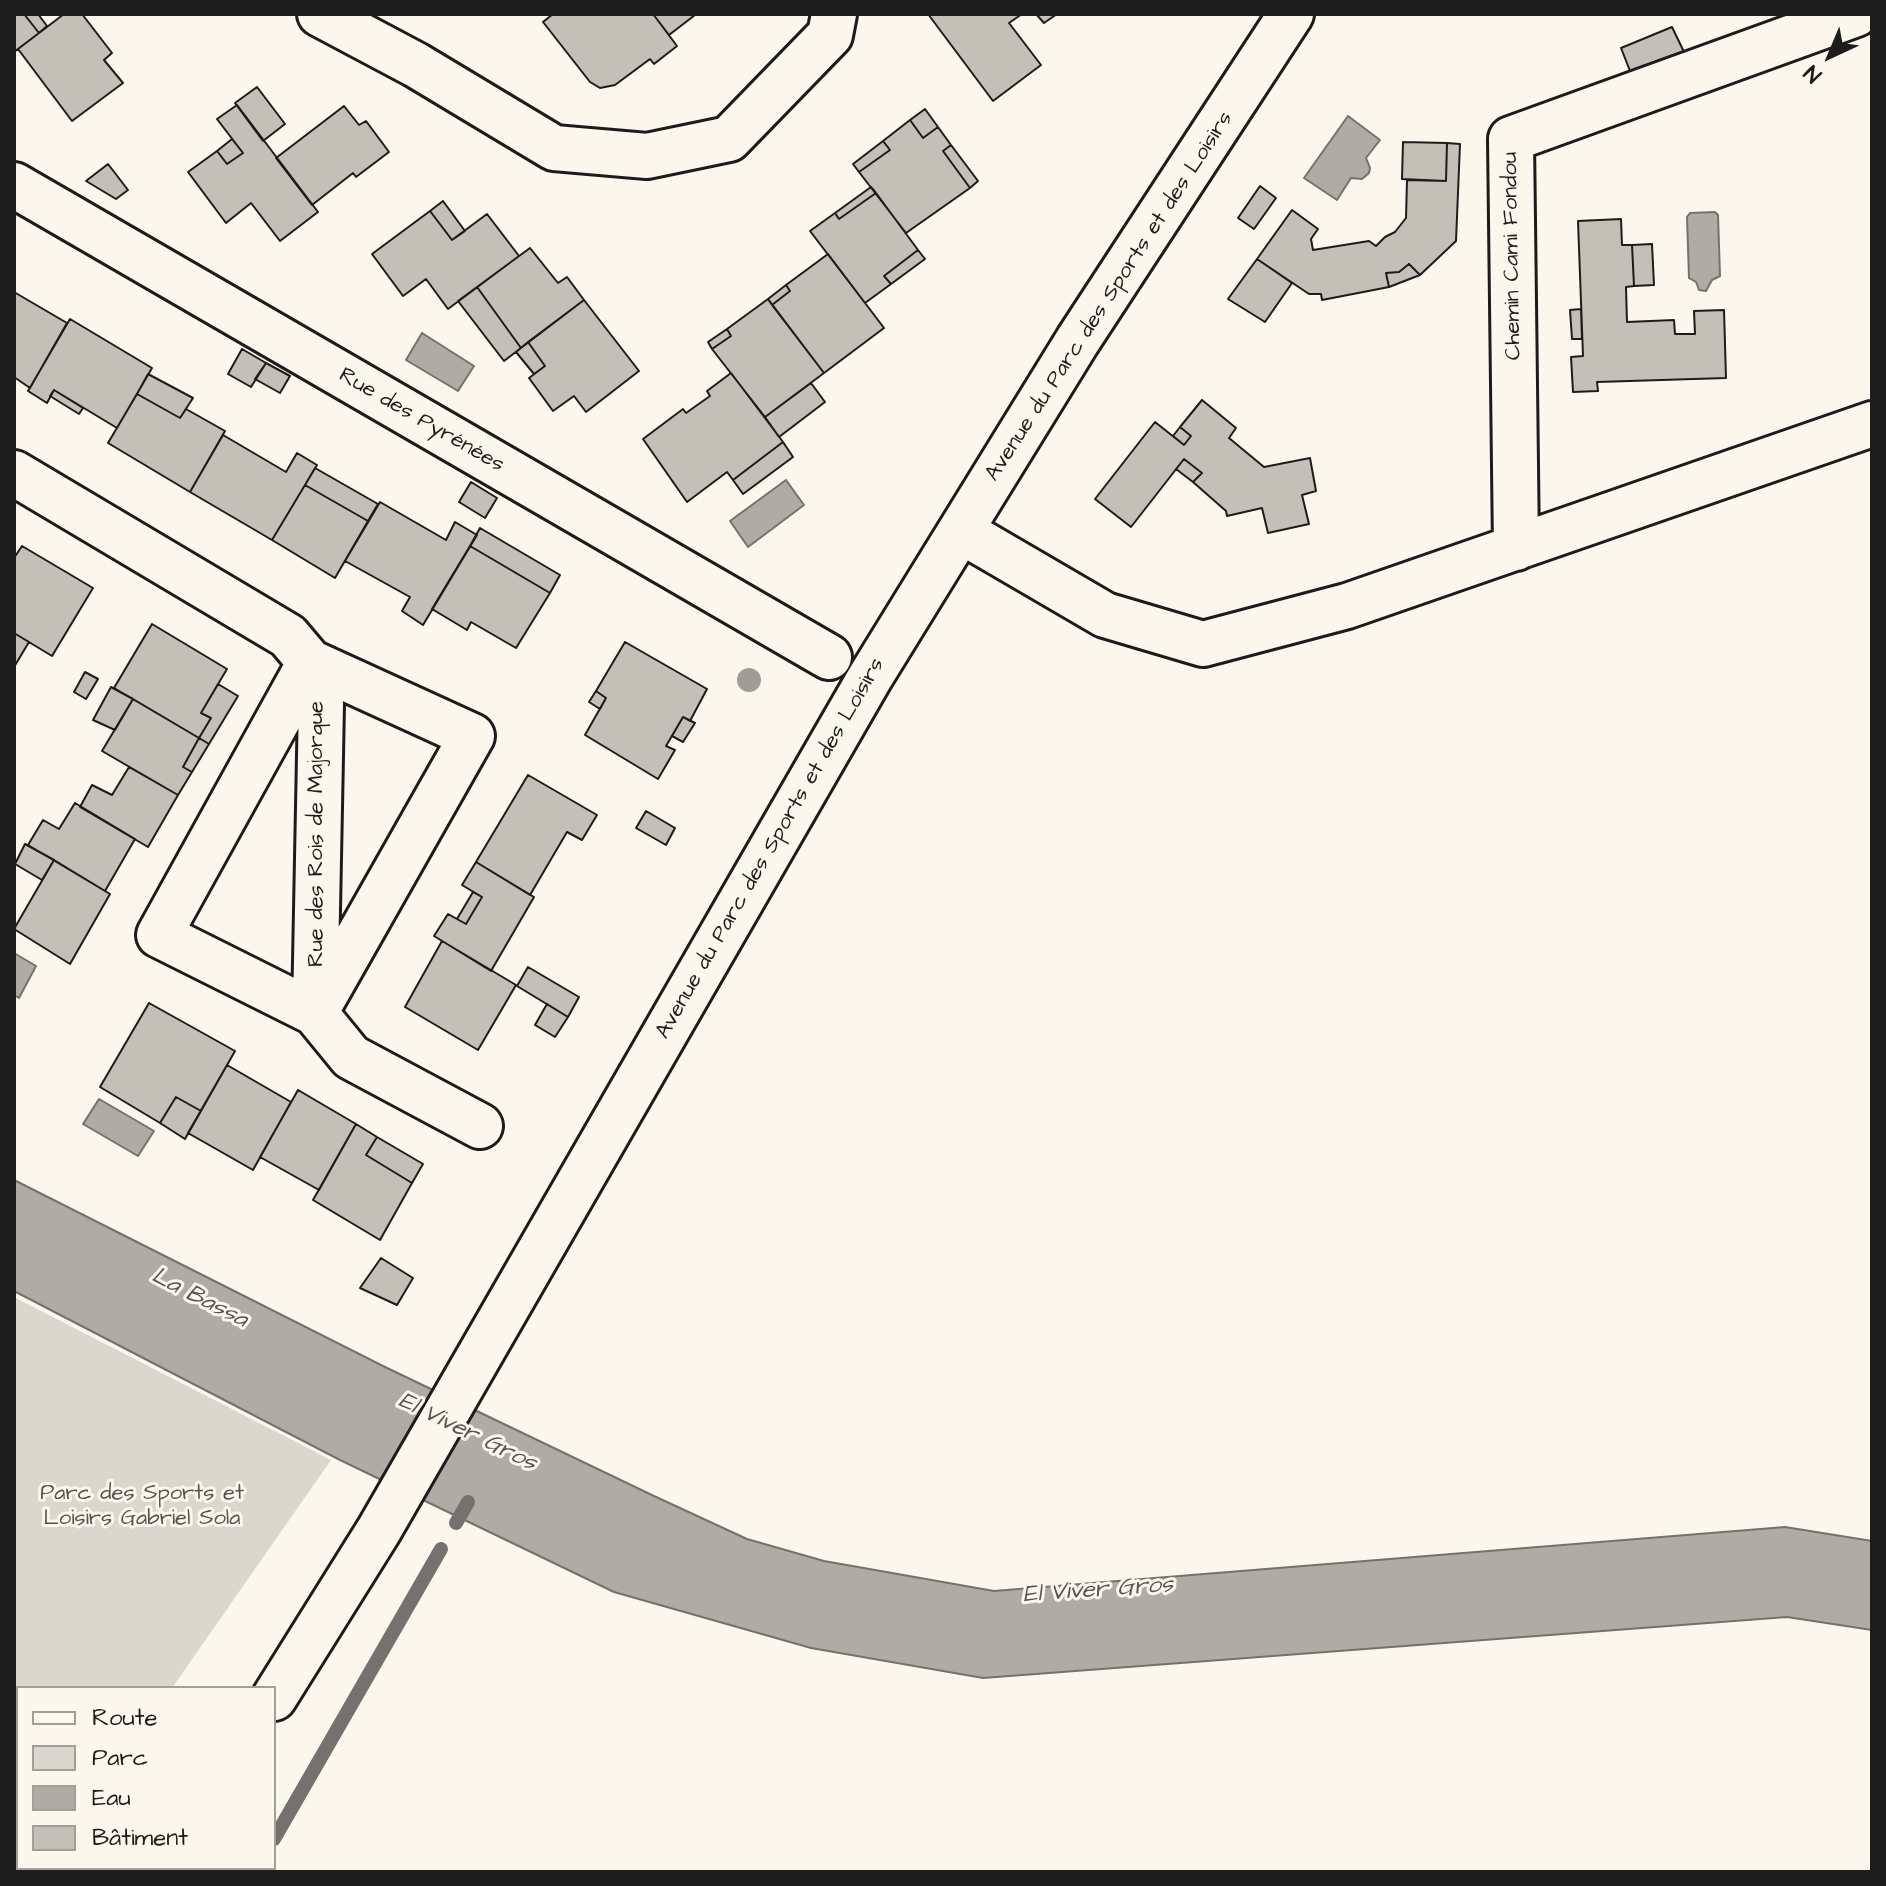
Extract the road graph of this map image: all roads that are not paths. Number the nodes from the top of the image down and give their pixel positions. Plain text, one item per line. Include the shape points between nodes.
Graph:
1 (320, 14) edge
2 (834, 14) edge
3 (1291, 14) edge
4 (1856, 14) edge
5 (14, 185) edge
6 (1872, 424) edge
7 (14, 473) edge
8 (961, 531) junction
9 (1516, 548) junction
10 (829, 657) dead end
11 (310, 662) junction
12 (315, 1013) junction
13 (480, 1126) dead end
14 (276, 1695) edge

1 - 2 street via 554,148 647,156 729,139 830,35
3 - 8 street, Avenue du Parc des Sports et des Loisirs via 1078,340
4 - 9 street, Chemin Cami Fondou via 1511,139
5 - 10 street, Rue des Pyrénées
6 - 9 street
7 - 11 street, Rue des Rois de Majorque via 288,636
8 - 9 street via 1105,615 1203,644 1347,606
8 - 14 street, Avenue du Parc des Sports et des Loisirs via 869,679 379,1530
11 - 12 street, Rue des Rois de Majorque via 321,704
11 - 12 street via 159,935
11 - 12 street via 472,736
12 - 13 street via 351,1057

